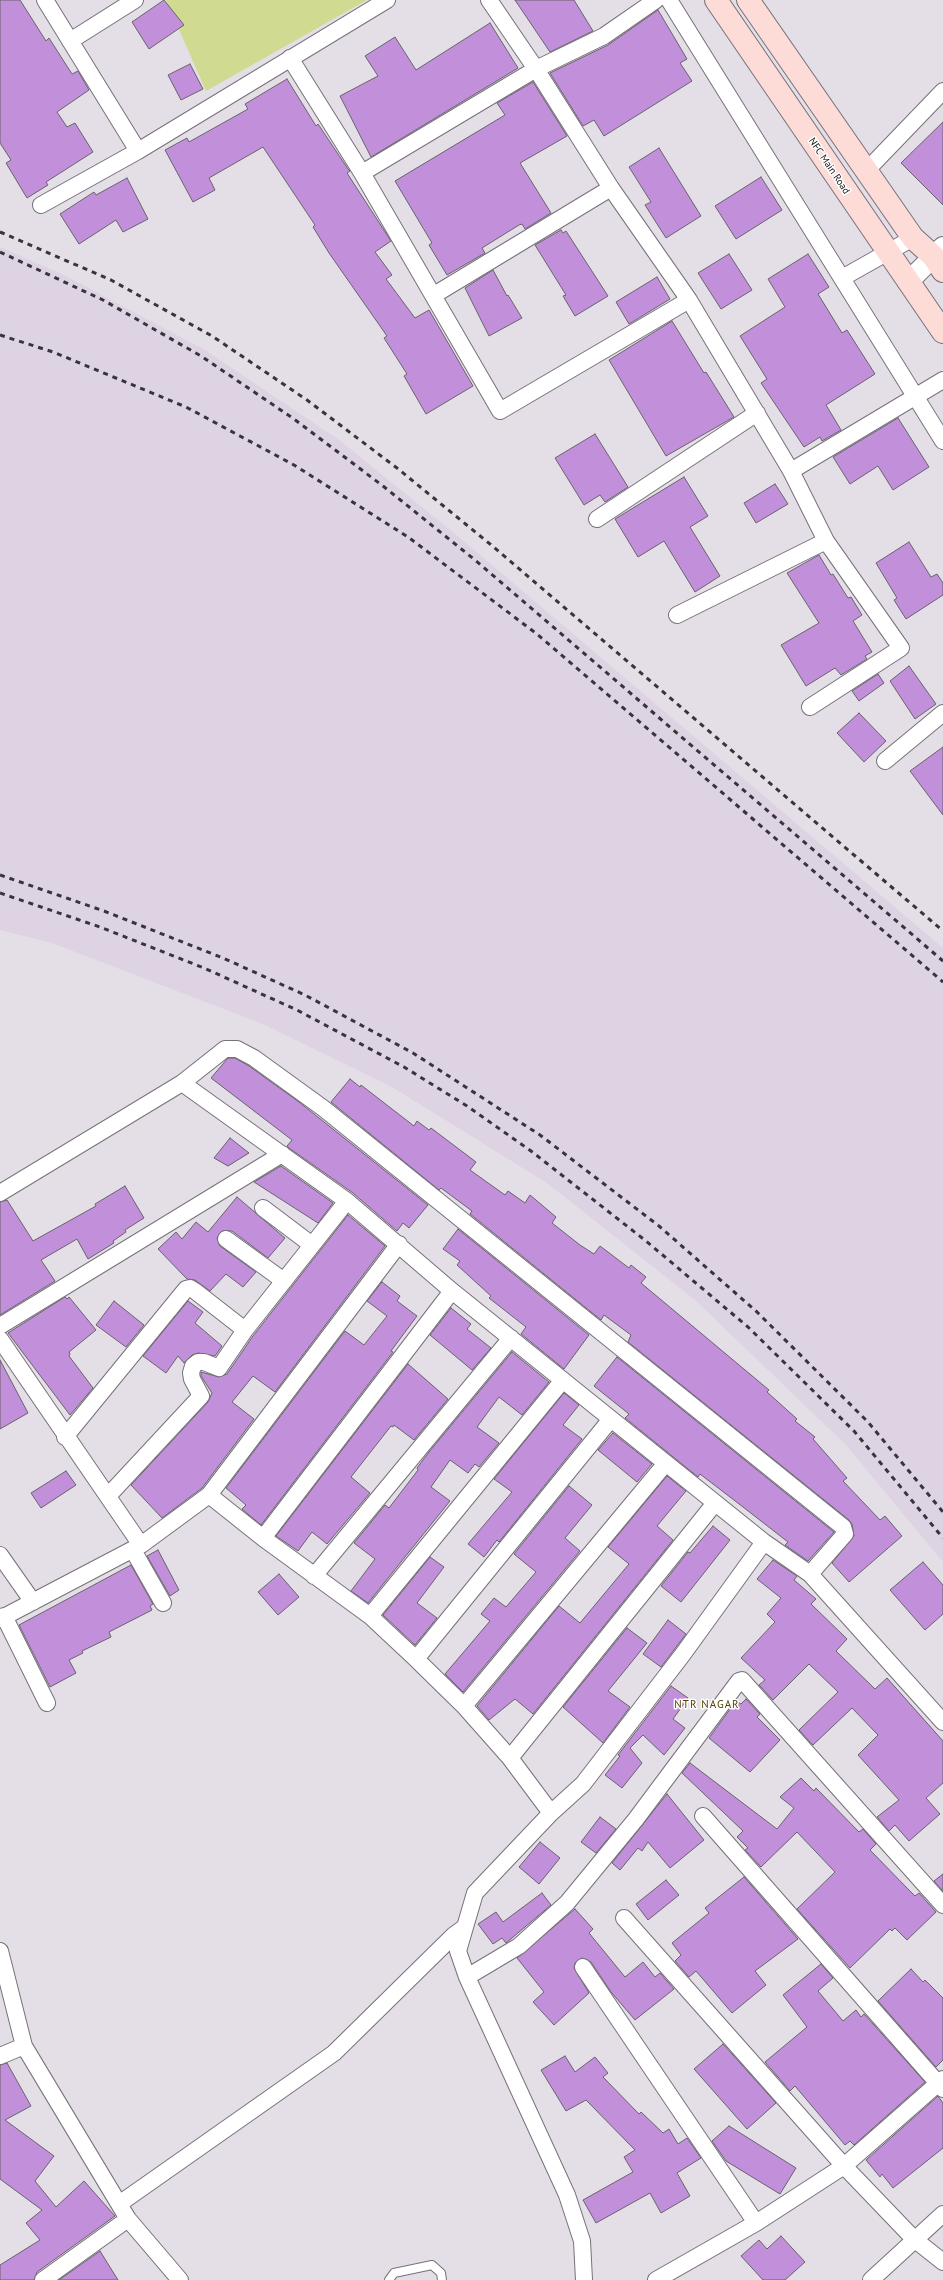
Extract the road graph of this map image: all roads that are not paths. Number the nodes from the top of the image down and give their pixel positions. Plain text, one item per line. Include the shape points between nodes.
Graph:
1 (45, 0) edge
2 (135, 0) edge
3 (387, 0) edge
4 (489, 0) edge
5 (656, 0) edge
6 (669, 0) edge
7 (716, 0) edge
8 (748, 0) edge
9 (70, 41) junction
10 (290, 58) junction
11 (536, 69) junction
12 (943, 90) edge
13 (138, 151) junction
14 (866, 170) junction
15 (362, 173) junction
16 (610, 188) junction
17 (42, 205) dead end
18 (913, 238) junction
19 (888, 252) junction
20 (940, 258) edge
21 (842, 278) junction
22 (908, 282) junction
23 (434, 295) junction
24 (689, 300) junction
25 (943, 332) edge
26 (943, 380) edge
27 (914, 396) junction
28 (757, 413) junction
29 (943, 441) edge
30 (791, 471) junction
31 (597, 519) dead end
32 (826, 541) junction
33 (677, 615) dead end
34 (810, 708) dead end
35 (943, 713) edge
36 (885, 760) dead end
37 (182, 1083) junction
38 (282, 1154) junction
39 (0, 1193) edge
40 (347, 1200) junction
41 (263, 1208) dead end
42 (226, 1239) dead end
43 (399, 1244) junction
44 (312, 1245) junction
45 (284, 1281) junction
46 (452, 1291) junction
47 (0, 1326) edge
48 (245, 1330) junction
49 (511, 1338) junction
50 (0, 1339) edge
51 (563, 1380) junction
52 (611, 1418) junction
53 (65, 1436) junction
54 (666, 1463) junction
55 (209, 1495) junction
56 (108, 1496) junction
57 (715, 1503) junction
58 (263, 1538) junction
59 (764, 1542) junction
60 (137, 1547) junction
61 (0, 1555) edge
62 (810, 1574) junction
63 (314, 1576) junction
64 (33, 1602) junction
65 (163, 1603) dead end
66 (370, 1616) junction
67 (2, 1618) edge
68 (416, 1659) junction
69 (47, 1703) dead end
70 (464, 1706) junction
71 (943, 1722) edge
72 (510, 1758) junction
73 (551, 1813) junction
74 (703, 1816) dead end
75 (943, 1905) edge
76 (624, 1918) dead end
77 (465, 1927) junction
78 (0, 1951) edge
79 (583, 1967) dead end
80 (467, 1977) junction
81 (24, 2046) junction
82 (0, 2056) edge
83 (941, 2084) edge
84 (844, 2166) junction
85 (120, 2204) junction
86 (943, 2214) edge
87 (128, 2218) junction
88 (756, 2223) junction
89 (914, 2239) junction
90 (943, 2262) edge
91 (43, 2280) edge
92 (180, 2280) edge
93 (389, 2280) edge
94 (442, 2280) edge
95 (584, 2280) edge
96 (656, 2280) edge
97 (871, 2280) edge

1 - 9 street
2 - 9 street
3 - 10 street
4 - 11 street
5 - 11 street via 604,36
6 - 21 street
7 - 19 main road, NFC Main Road
8 - 14 main road
9 - 13 street
10 - 13 street
10 - 15 street
11 - 15 street
11 - 16 street
12 - 14 street
13 - 17 street
14 - 18 main road
15 - 23 street
16 - 23 street
16 - 24 street
18 - 19 street
18 - 20 main road
19 - 21 street
19 - 22 main road, NFC Main Road
20 - 22 street
21 - 27 street
22 - 25 main road, NFC Main Road
23 - 24 street via 500,411
24 - 28 street
26 - 27 street
27 - 29 street
27 - 30 street
28 - 30 street
28 - 31 street
30 - 32 street
32 - 33 street
32 - 34 street via 901,648
35 - 36 street
37 - 38 street
37 - 39 street
37 - 62 street via 225,1049 237,1049 254,1058 323,1108 843,1527 845,1534
38 - 40 street
38 - 47 street
40 - 43 street
40 - 44 street
41 - 44 street
42 - 45 street
43 - 46 street
43 - 55 street
44 - 45 street
45 - 48 street
46 - 49 street
46 - 58 street
48 - 53 street via 195,1291 186,1289
48 - 56 street via 218,1368 204,1362 198,1362 193,1366 192,1379 202,1396
49 - 51 street
49 - 63 street
50 - 53 street
51 - 52 street
51 - 66 street
52 - 54 street
52 - 68 street
53 - 56 street
54 - 57 street
54 - 70 street
55 - 58 street
55 - 60 street
56 - 60 street
57 - 59 street
57 - 72 street
58 - 63 street
59 - 62 street
59 - 73 street via 683,1654 583,1784
60 - 64 street
60 - 65 street
61 - 64 street
62 - 71 street
63 - 66 street
64 - 67 street
66 - 68 street
67 - 69 street
68 - 70 street
70 - 72 street
72 - 73 street
73 - 77 street via 475,1893
74 - 83 street
75 - 80 street via 742,1680 636,1819 567,1902 519,1946
76 - 84 street
77 - 80 street via 458,1951
77 - 85 street via 334,2053
78 - 81 street
79 - 88 street
80 - 95 street via 567,2195 582,2241
81 - 82 street
81 - 85 street
83 - 84 street
84 - 88 street
84 - 89 street
85 - 87 street
86 - 89 street
87 - 91 street
87 - 92 street
88 - 96 street
89 - 90 street
89 - 97 street
93 - 94 lane via 394,2272 432,2265 440,2273

